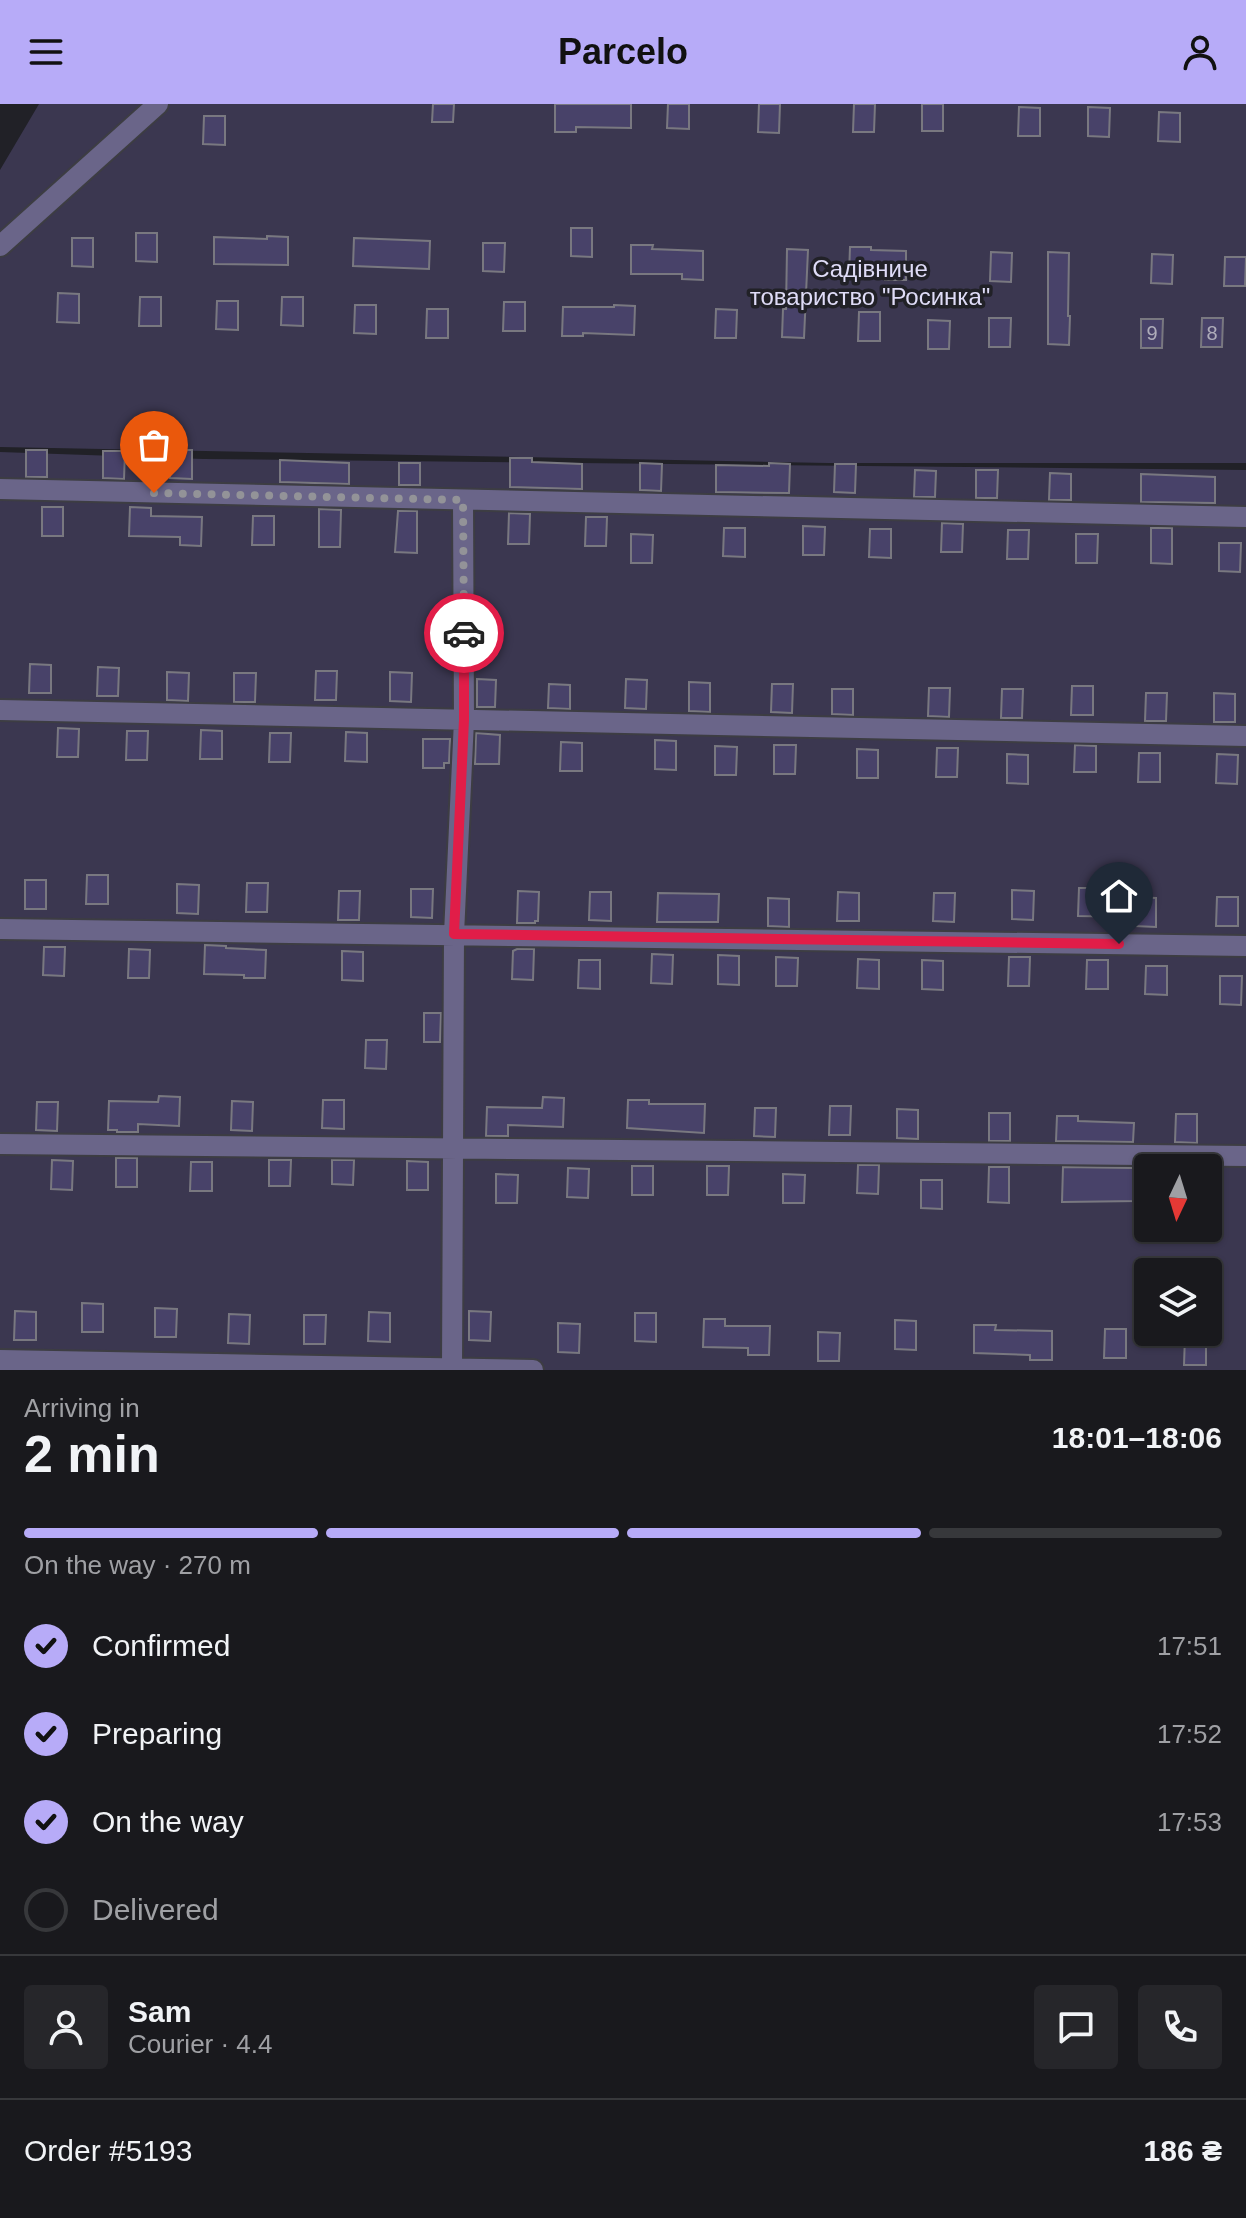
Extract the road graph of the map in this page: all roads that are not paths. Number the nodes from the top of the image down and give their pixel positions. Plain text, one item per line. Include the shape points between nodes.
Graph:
1 (158, 104) edge
2 (0, 246) edge
3 (0, 489) edge
4 (463, 500) junction
5 (1246, 517) edge
6 (0, 710) edge
7 (464, 720) junction
8 (1246, 736) edge
9 (0, 929) edge
10 (454, 934) junction
11 (1246, 946) edge
12 (0, 1144) edge
13 (453, 1150) junction
14 (1246, 1156) edge
15 (0, 1360) edge
16 (452, 1370) edge
17 (533, 1370) edge

1 - 2 street
3 - 4 street
4 - 5 street
4 - 7 street
6 - 7 street
7 - 8 street
7 - 10 street
9 - 10 street
10 - 11 street
10 - 13 street
12 - 13 street
13 - 14 street
13 - 16 street
15 - 16 street
16 - 17 street

